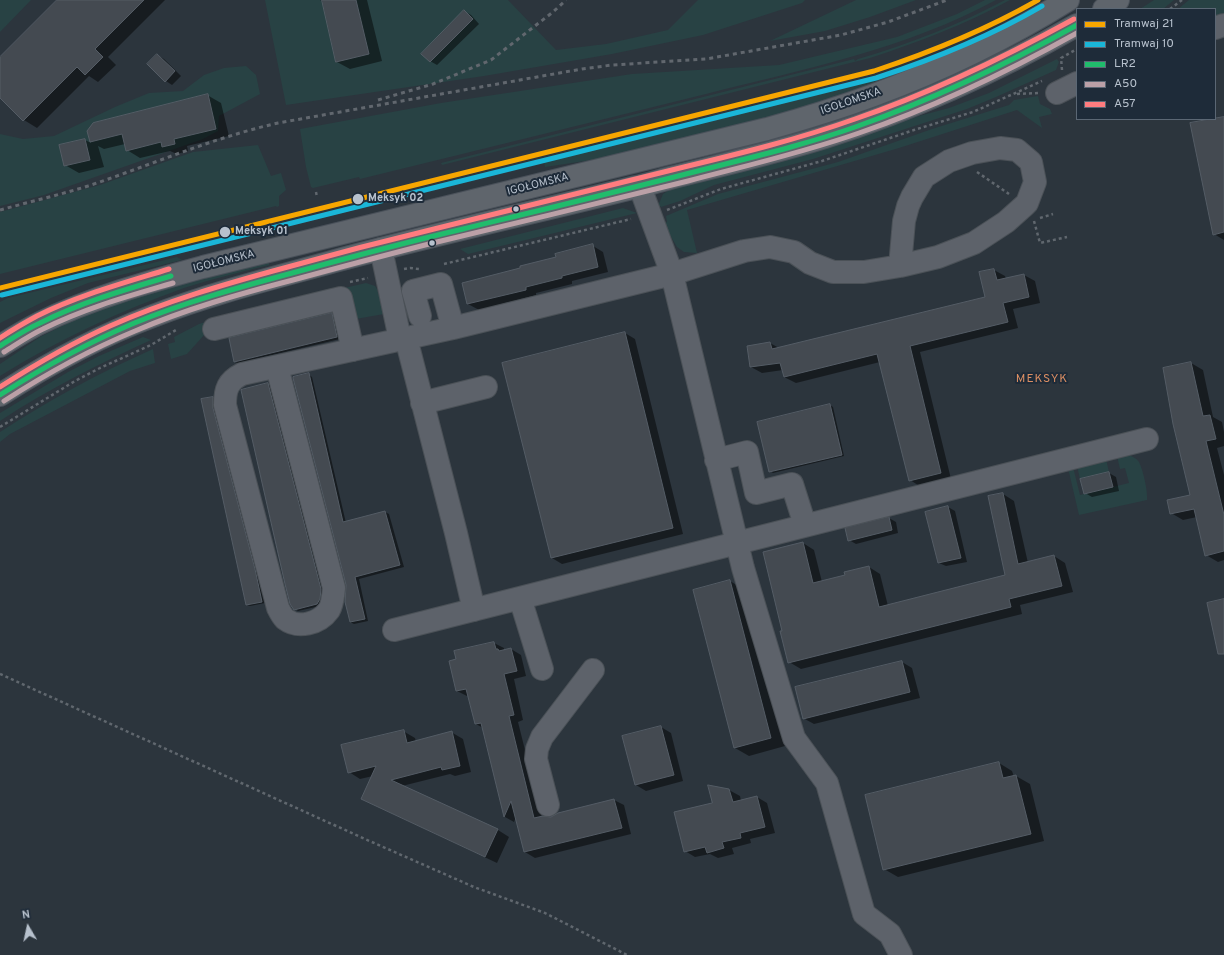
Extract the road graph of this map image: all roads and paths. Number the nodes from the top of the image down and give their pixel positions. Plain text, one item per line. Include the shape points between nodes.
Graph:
1 (1068, 0) edge
2 (1118, 0) edge
3 (1182, 0) edge
4 (1106, 8) edge
5 (1171, 8) edge
6 (1076, 26) edge
7 (1076, 50) edge
8 (1065, 83) edge
9 (1014, 94) dead end
10 (956, 158) junction
11 (640, 186) junction
12 (316, 192) dead end
13 (317, 197) dead end
14 (1025, 205) junction
15 (1053, 214) dead end
16 (634, 219) dead end
17 (1067, 237) dead end
18 (380, 249) junction
19 (439, 265) dead end
20 (900, 266) junction
21 (424, 269) dead end
22 (403, 270) dead end
23 (672, 274) junction
24 (375, 276) dead end
25 (344, 283) dead end
26 (420, 316) dead end
27 (183, 326) dead end
28 (453, 328) junction
29 (214, 329) dead end
30 (403, 338) junction
31 (0, 346) edge
32 (353, 350) junction
33 (277, 367) junction
34 (486, 387) dead end
35 (0, 394) edge
36 (422, 403) junction
37 (0, 427) edge
38 (1147, 439) dead end
39 (716, 460) junction
40 (805, 525) junction
41 (737, 544) junction
42 (520, 598) junction
43 (474, 610) junction
44 (394, 630) dead end
45 (542, 669) dead end
46 (593, 670) dead end
47 (0, 674) edge
48 (548, 805) dead end
49 (626, 955) edge
50 (901, 955) edge

1 - 31 main road, IGOŁOMSKA via 1043,16 963,57 840,107 760,131 191,270 67,310
2 - 4 main road
3 - 5 path
6 - 11 main road via 991,71 892,113 824,137
7 - 8 path via 1061,58
8 - 9 path
10 - 14 path
10 - 14 lane via 972,152 1000,148 1017,150 1030,162 1034,182
10 - 20 lane via 924,177 912,197 904,221
11 - 18 main road
11 - 23 lane
12 - 13 path
14 - 20 lane via 1006,222 974,243 938,257
15 - 17 path via 1034,219 1040,243
16 - 19 path
18 - 30 lane
18 - 35 main road via 224,292 151,316 86,345
20 - 23 lane via 864,272 833,272 810,263 794,252 770,247 744,251
21 - 22 path
23 - 28 lane
23 - 39 lane
24 - 25 path
26 - 28 lane via 413,291 441,284
27 - 37 path via 151,345 75,381
28 - 30 lane
29 - 32 lane via 341,298
30 - 32 lane
30 - 36 lane
32 - 33 lane
33 - 33 lane via 334,588 329,609 322,617 311,623 296,624 284,618 278,608 225,404 228,385 234,378
34 - 36 lane
36 - 43 lane
38 - 40 lane
39 - 40 lane via 746,452 756,493 792,484
39 - 41 lane
40 - 41 lane
41 - 42 lane
41 - 50 lane via 794,738 827,783 864,914 890,934
42 - 43 lane
42 - 45 lane
43 - 44 lane
46 - 48 lane via 542,737 537,749 536,759
47 - 49 path via 372,843 474,887 545,913

